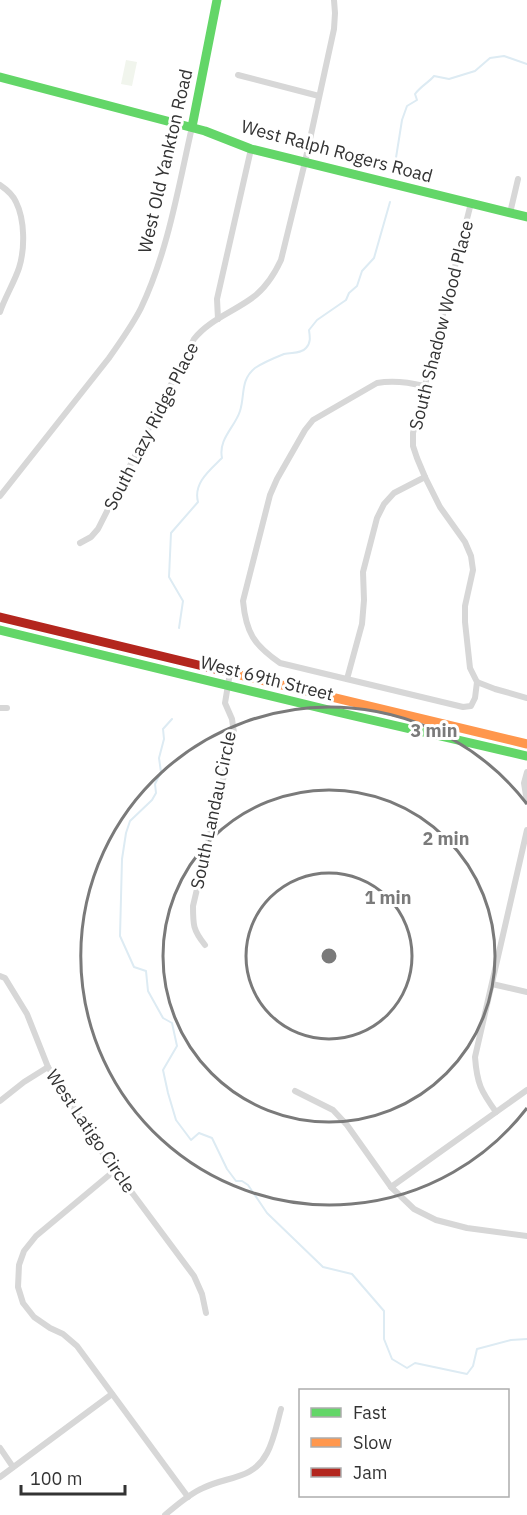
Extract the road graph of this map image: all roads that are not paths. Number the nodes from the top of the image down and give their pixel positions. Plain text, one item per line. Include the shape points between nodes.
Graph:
1 (217, 0) edge
2 (334, 0) edge
3 (238, 75) dead end
4 (0, 77) edge
5 (319, 96) junction
6 (192, 128) junction
7 (250, 149) junction
8 (305, 162) junction
9 (518, 179) dead end
10 (0, 185) edge
11 (471, 203) junction
12 (510, 213) junction
13 (527, 217) edge
14 (0, 312) edge
15 (218, 319) junction
16 (424, 386) junction
17 (425, 477) junction
18 (0, 496) edge
19 (80, 543) dead end
20 (0, 617) edge
21 (0, 630) edge
22 (230, 673) junction
23 (347, 679) junction
24 (477, 682) junction
25 (227, 684) junction
26 (527, 698) edge
27 (340, 699) junction
28 (337, 712) junction
29 (527, 744) edge
30 (527, 756) edge
31 (527, 772) edge
32 (527, 802) edge
33 (527, 830) edge
34 (205, 945) dead end
35 (0, 976) edge
36 (492, 984) junction
37 (527, 992) edge
38 (48, 1067) junction
39 (527, 1090) edge
40 (295, 1091) dead end
41 (0, 1101) edge
42 (496, 1112) junction
43 (114, 1171) junction
44 (392, 1187) junction
45 (527, 1236) edge
46 (206, 1313) dead end
47 (112, 1394) junction
48 (281, 1408) dead end
49 (0, 1448) edge
50 (13, 1467) junction
51 (0, 1477) edge
52 (188, 1497) junction
53 (165, 1515) edge

1 - 6 main road, West Old Yankton Road
2 - 5 street, South Lazy Ridge Place via 334,29
3 - 5 street
4 - 6 main road, West Ralph Rogers Road
5 - 8 street, South Lazy Ridge Place
6 - 7 main road, West Ralph Rogers Road
6 - 18 street, West Old Yankton Road via 166,241 140,309 109,358
7 - 8 main road, West Ralph Rogers Road
7 - 15 street via 217,299
8 - 11 main road, West Ralph Rogers Road
8 - 15 street, South Lazy Ridge Place via 274,275 254,297
9 - 12 street
10 - 14 street via 16,201 23,234 19,268
11 - 12 main road, West Ralph Rogers Road
11 - 16 street, South Shadow Wood Place
12 - 13 main road, West Ralph Rogers Road
15 - 19 street, South Lazy Ridge Place via 194,339 98,529
16 - 17 street, South Shadow Wood Place via 413,433
16 - 23 street via 399,381 377,383 313,420 270,495 243,601 251,636 280,663
17 - 23 street via 394,494 376,518 363,572 362,624
17 - 24 street, South Shadow Wood Place via 471,556 473,570 465,622 470,668
20 - 22 main road, West 69th Street
21 - 25 main road, West 69th Street
22 - 25 street, South Landau Circle
22 - 27 main road, West 69th Street
23 - 24 street via 463,707 471,706
24 - 26 street
25 - 28 main road, West 69th Street
25 - 34 street, South Landau Circle via 225,703 234,733 193,906 196,933
27 - 28 main road
27 - 29 main road, West 69th Street
28 - 30 main road, West 69th Street
31 - 32 street
33 - 36 street
35 - 38 street, West Latigo Circle via 27,1014
36 - 37 street
36 - 42 street via 476,1057 476,1075
38 - 41 street
38 - 43 street, West Latigo Circle
39 - 42 street
40 - 44 street via 333,1110
42 - 44 street
43 - 46 street, West Latigo Circle via 194,1276
43 - 47 street via 36,1236 19,1265 18,1287 23,1303 34,1317 77,1346
44 - 45 street via 414,1209 436,1220
47 - 50 street
47 - 52 street
48 - 52 street via 267,1454 257,1466 249,1473 202,1488
49 - 50 street
50 - 51 street
52 - 53 street

